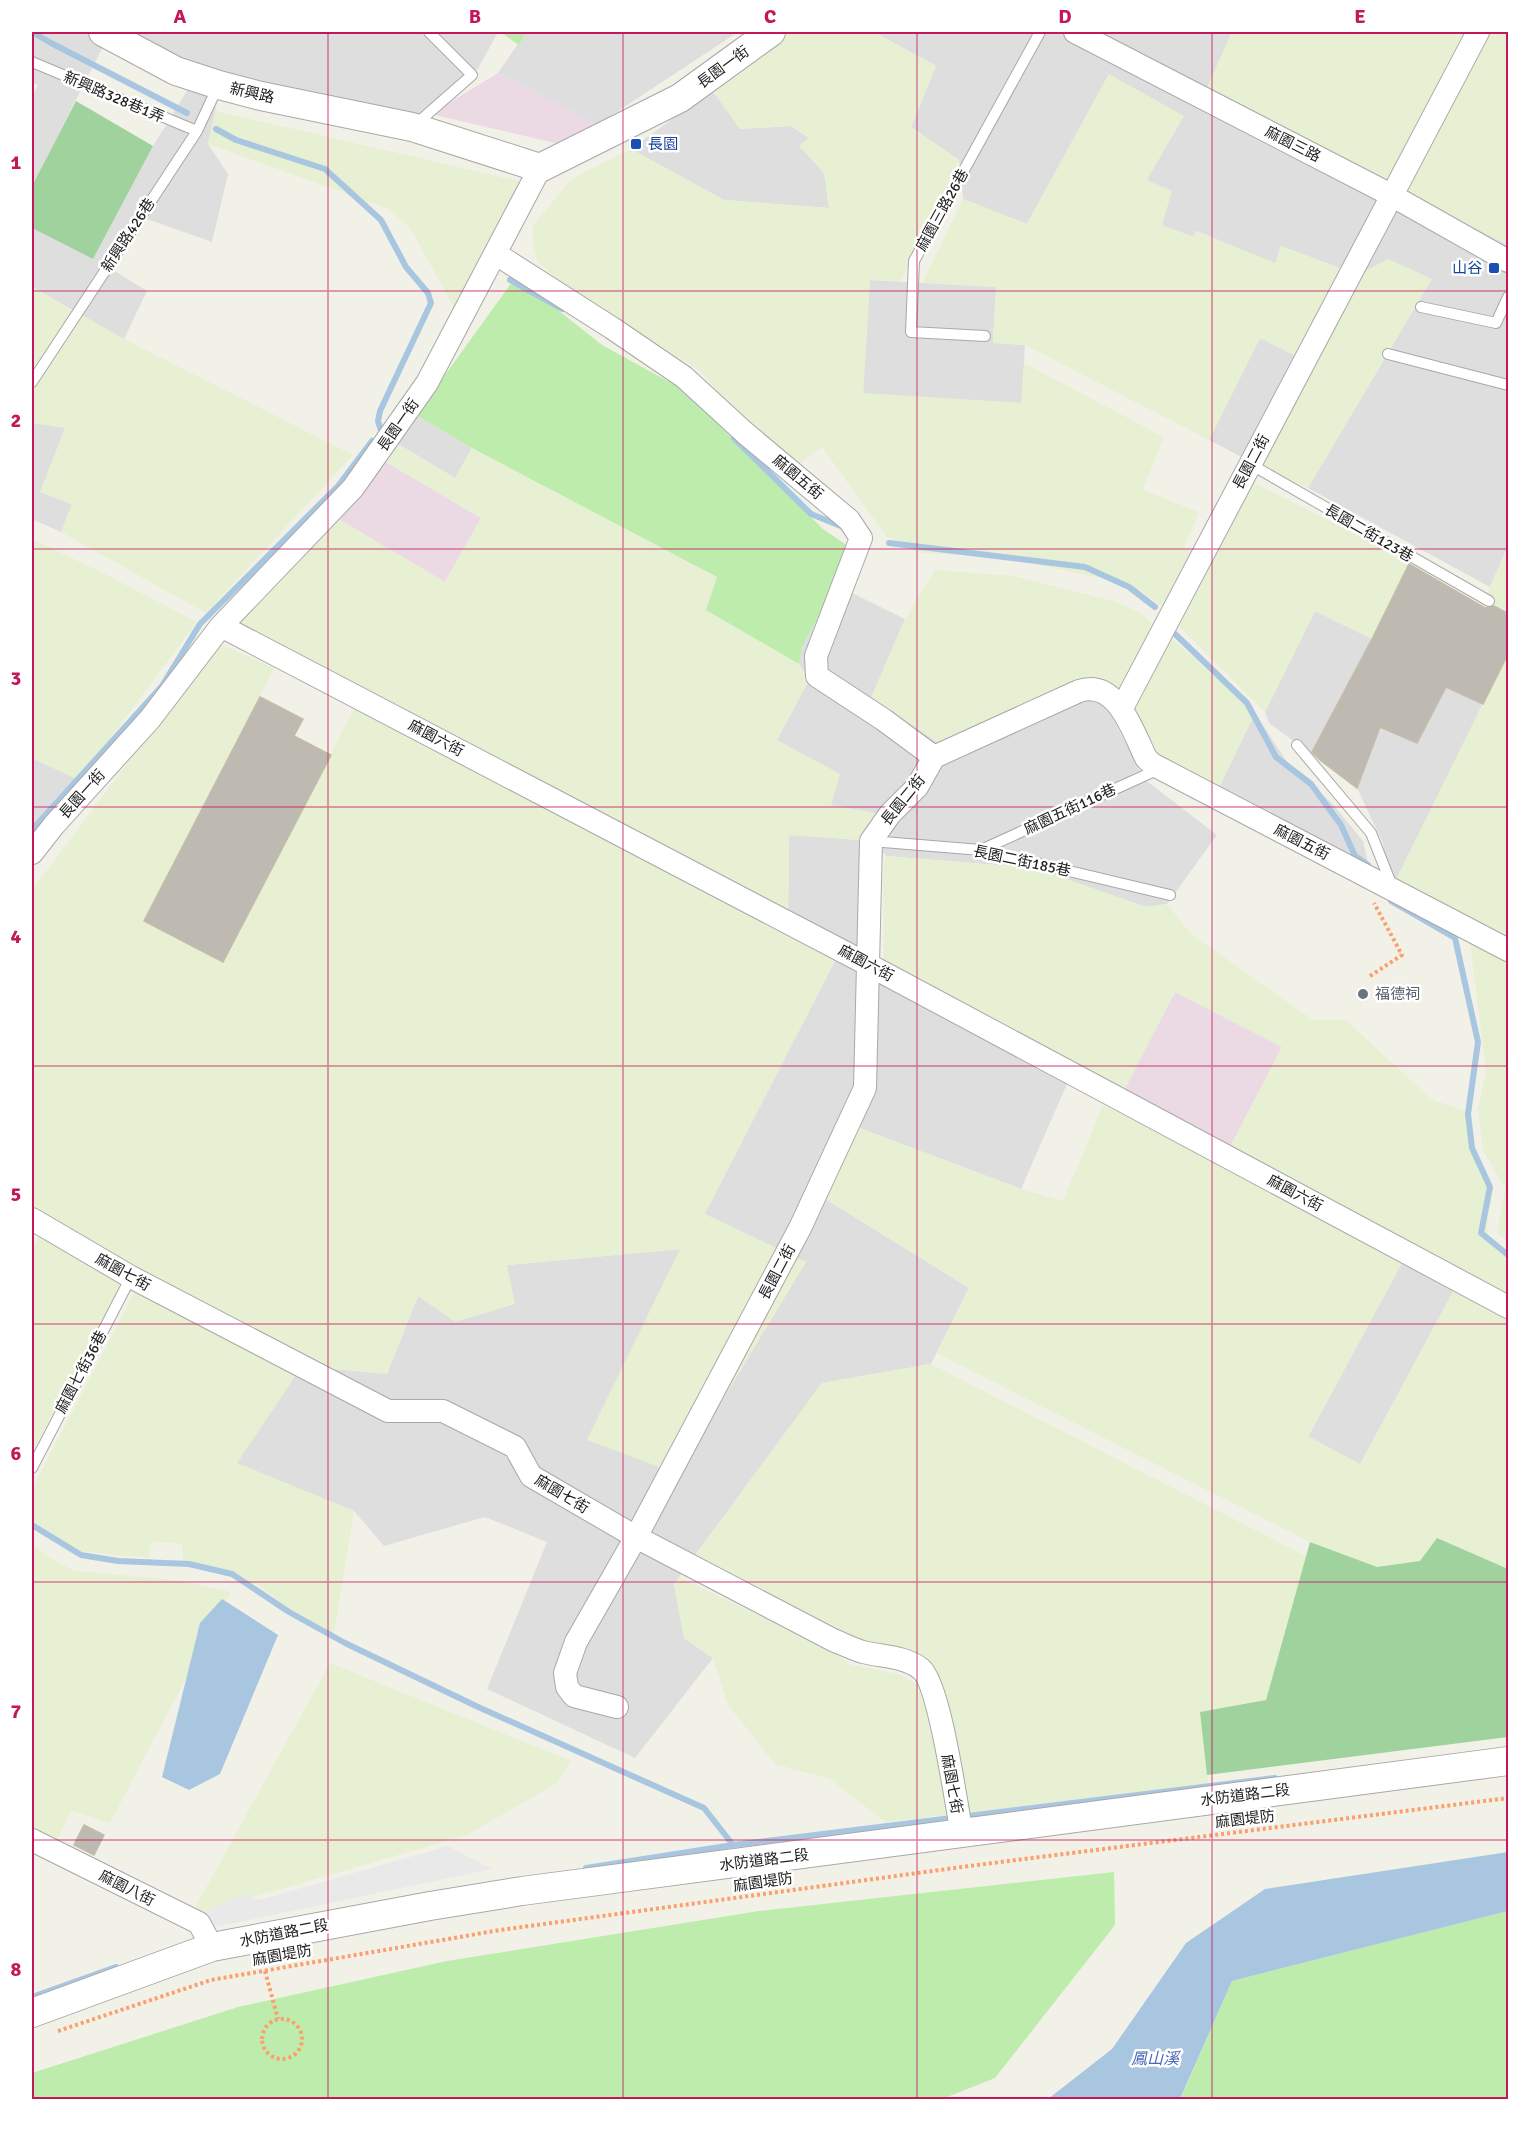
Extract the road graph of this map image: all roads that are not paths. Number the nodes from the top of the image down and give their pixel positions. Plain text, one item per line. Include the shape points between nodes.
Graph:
1 (102, 32) edge
2 (429, 32) edge
3 (771, 32) edge
4 (1040, 32) edge
5 (1075, 32) edge
6 (1478, 32) edge
7 (32, 62) edge
8 (219, 85) junction
9 (412, 127) junction
10 (197, 131) junction
11 (540, 168) junction
12 (1391, 195) junction
13 (496, 254) junction
14 (1509, 261) edge
15 (1509, 297) edge
16 (1421, 306) dead end
17 (985, 336) dead end
18 (1388, 354) dead end
19 (32, 382) edge
20 (1509, 385) edge
21 (1250, 464) junction
22 (1489, 602) dead end
23 (221, 626) junction
24 (1122, 708) junction
25 (1297, 745) dead end
26 (934, 757) junction
27 (1159, 769) junction
28 (871, 841) junction
29 (981, 850) junction
30 (32, 853) edge
31 (1393, 889) junction
32 (1170, 895) dead end
33 (1509, 950) edge
34 (867, 964) junction
35 (32, 1219) edge
36 (131, 1277) junction
37 (1509, 1307) edge
38 (32, 1468) edge
39 (636, 1537) junction
40 (617, 1707) dead end
41 (1509, 1761) edge
42 (959, 1821) junction
43 (32, 1840) edge
44 (206, 1935) junction
45 (32, 2013) edge

1 - 8 street, 新興路 via 176,70
2 - 9 lane via 472,75
3 - 11 street, 長園一街 via 680,98
4 - 17 lane, 麻園三路26巷 via 914,261 911,332
5 - 12 street, 麻園三路
6 - 12 street, 長園二街
7 - 10 lane, 新興路328巷1弄
8 - 9 street, 新興路
8 - 10 lane, 新興路426巷
9 - 11 street, 新興路
10 - 19 lane, 新興路426巷
11 - 13 street, 長園一街
12 - 14 street, 麻園三路
12 - 21 street, 長園二街
13 - 23 street, 長園一街 via 427,383 353,488
13 - 26 street, 麻園五街 via 684,377 849,520 861,538 816,656 817,676
15 - 16 lane via 1496,323
18 - 20 lane
21 - 22 lane, 長園二街123巷
21 - 24 street, 長園二街
23 - 30 street, 長園一街 via 150,719
23 - 34 street, 麻園六街
24 - 26 street via 1100,689 1090,687
24 - 27 street, 麻園五街 via 1146,758
25 - 31 lane via 1371,833
26 - 28 street, 長園二街 via 917,787 890,814
27 - 29 lane, 麻園五街116巷
27 - 31 street, 麻園五街
28 - 29 lane, 長園二街185巷
28 - 34 street, 長園二街
29 - 32 lane, 長園二街185巷
31 - 33 street, 麻園五街
34 - 37 street, 麻園六街
34 - 39 street, 長園二街 via 865,1088 800,1228
35 - 36 street, 麻園七街
36 - 38 lane, 麻園七街36巷
36 - 39 street, 麻園七街 via 388,1411 443,1411 515,1447 531,1476
39 - 40 street, 長園二街 via 576,1642 565,1672 567,1687 574,1696
39 - 42 street, 麻園七街 via 833,1640 862,1652 908,1661 923,1670 941,1720
41 - 42 street, 水防道路二段
42 - 44 street, 水防道路二段 via 430,1906
43 - 44 street, 麻園八街
44 - 45 street, 水防道路二段

